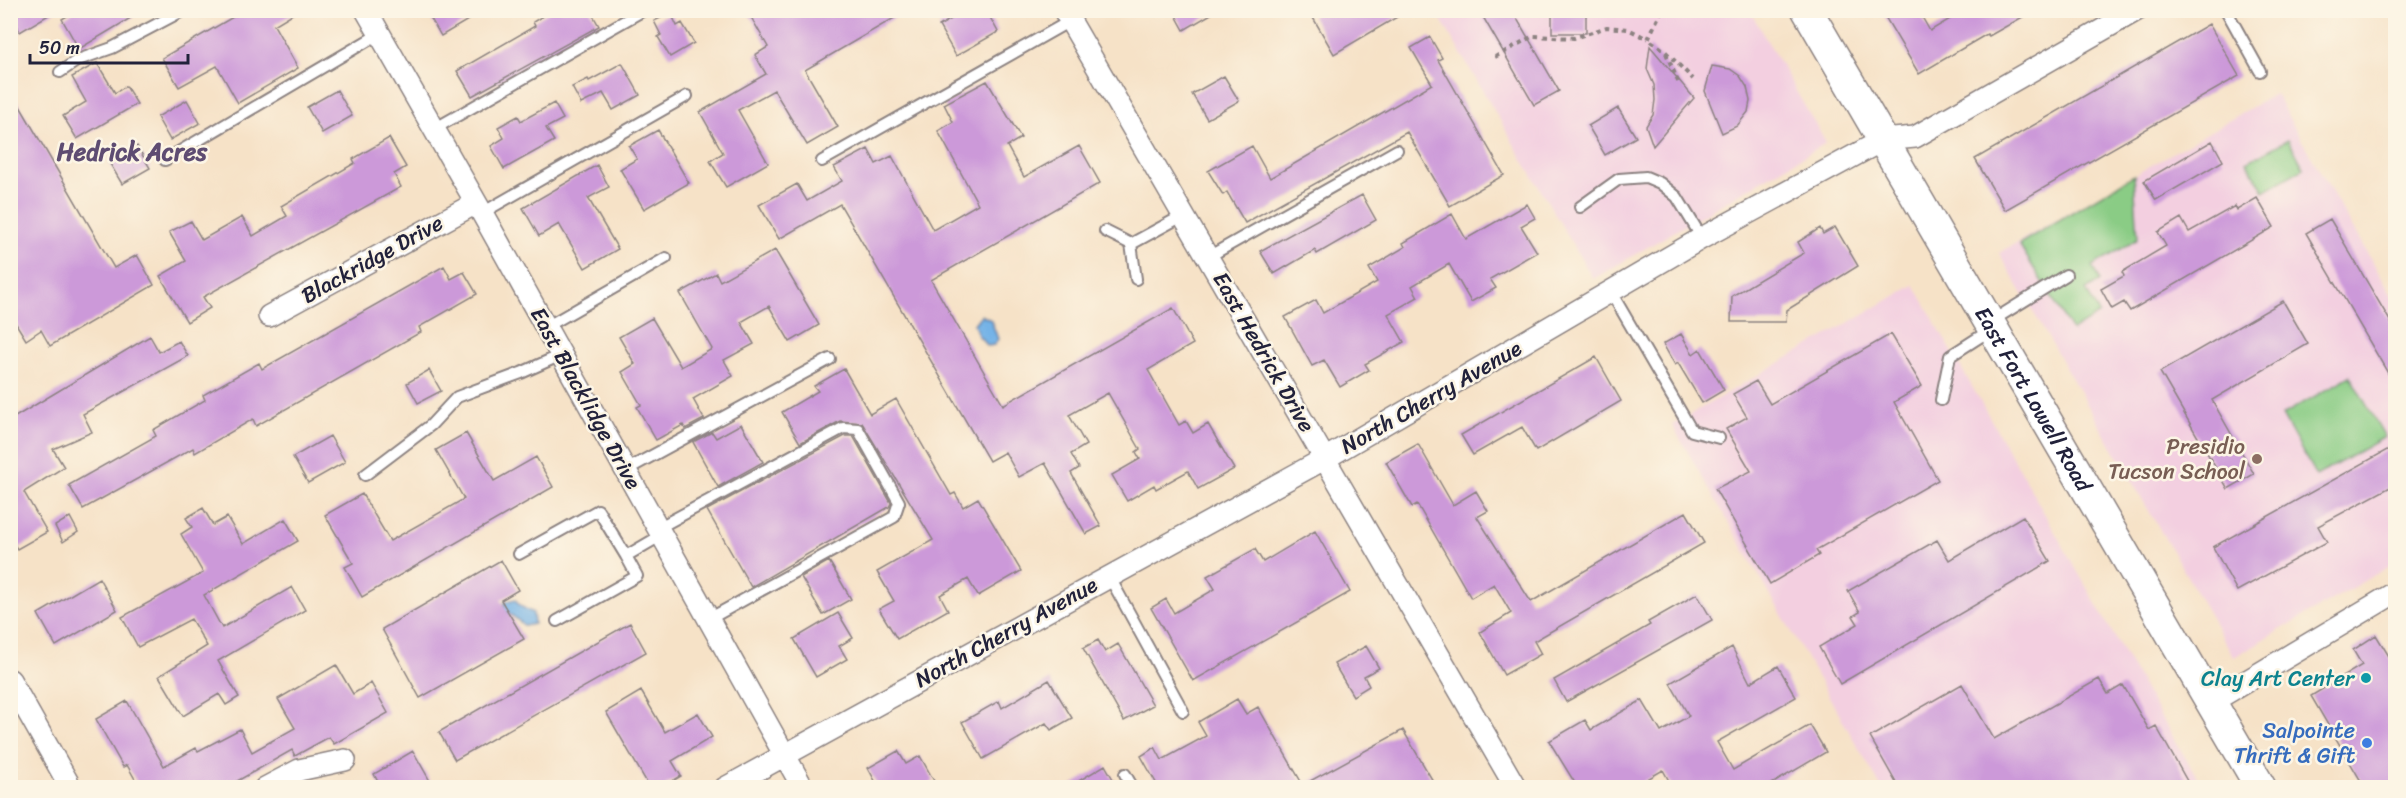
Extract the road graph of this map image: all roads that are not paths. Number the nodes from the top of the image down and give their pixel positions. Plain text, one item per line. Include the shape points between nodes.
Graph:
1 (184, 10) edge
2 (366, 10) edge
3 (644, 10) edge
4 (1807, 10) edge
5 (2137, 10) edge
6 (2226, 10) edge
7 (1067, 16) edge
8 (380, 34) junction
9 (2260, 71) dead end
10 (60, 72) dead end
11 (687, 96) dead end
12 (434, 129) junction
13 (1884, 141) junction
14 (1397, 150) dead end
15 (165, 160) dead end
16 (822, 161) dead end
17 (1580, 207) dead end
18 (479, 208) junction
19 (1184, 215) junction
20 (1106, 231) dead end
21 (1702, 238) junction
22 (1131, 244) junction
23 (1208, 257) junction
24 (666, 258) dead end
25 (2066, 275) dead end
26 (1136, 279) dead end
27 (1611, 292) junction
28 (269, 316) dead end
29 (1991, 325) junction
30 (546, 327) junction
31 (561, 355) junction
32 (830, 359) dead end
33 (1941, 400) dead end
34 (1719, 438) dead end
35 (1326, 458) junction
36 (626, 470) junction
37 (365, 475) dead end
38 (660, 531) junction
39 (519, 554) dead end
40 (626, 556) junction
41 (1109, 576) junction
42 (2396, 592) edge
43 (709, 619) junction
44 (557, 621) dead end
45 (10, 680) edge
46 (2210, 702) junction
47 (1183, 711) dead end
48 (784, 753) junction
49 (345, 760) dead end
50 (1125, 774) dead end
51 (71, 788) edge
52 (265, 788) edge
53 (724, 788) edge
54 (803, 788) edge
55 (1133, 788) edge
56 (1516, 788) edge
57 (2261, 788) edge

1 - 10 lane
2 - 8 street, East Blacklidge Drive
3 - 12 lane
4 - 13 main road, East Fort Lowell Road
5 - 13 street, North Cherry Avenue via 1915,137
6 - 9 lane
7 - 16 lane
7 - 19 street, East Hedrick Drive
8 - 12 street, East Blacklidge Drive
8 - 15 lane
11 - 18 lane
12 - 18 street, East Blacklidge Drive
13 - 21 street, North Cherry Avenue
13 - 29 main road, East Fort Lowell Road
14 - 23 lane
17 - 21 lane via 1619,179 1646,177 1677,197
18 - 28 street, Blackridge Drive
18 - 30 street, East Blacklidge Drive
19 - 22 lane
19 - 23 street, East Hedrick Drive
20 - 22 lane
21 - 27 street, North Cherry Avenue
22 - 26 lane
23 - 35 street, East Hedrick Drive
24 - 30 lane
25 - 29 lane
27 - 34 lane via 1692,431
27 - 35 street, North Cherry Avenue
29 - 33 lane via 1950,356
29 - 46 main road, East Fort Lowell Road
30 - 31 street, East Blacklidge Drive
31 - 36 street, East Blacklidge Drive
31 - 37 lane via 457,396 431,425
32 - 36 lane
35 - 41 street, North Cherry Avenue
35 - 56 street, East Hedrick Drive
36 - 38 street, East Blacklidge Drive
38 - 40 lane
38 - 43 street, East Blacklidge Drive
38 - 43 lane via 843,428 858,429 899,502 894,517
39 - 40 lane via 597,510
40 - 44 lane via 637,576
41 - 47 lane
41 - 48 street, North Cherry Avenue
42 - 46 street
43 - 48 street, East Blacklidge Drive
45 - 51 street
46 - 57 main road, East Fort Lowell Road
48 - 53 street, North Cherry Avenue
48 - 54 street, East Blacklidge Drive
49 - 52 street via 299,770
50 - 55 lane

